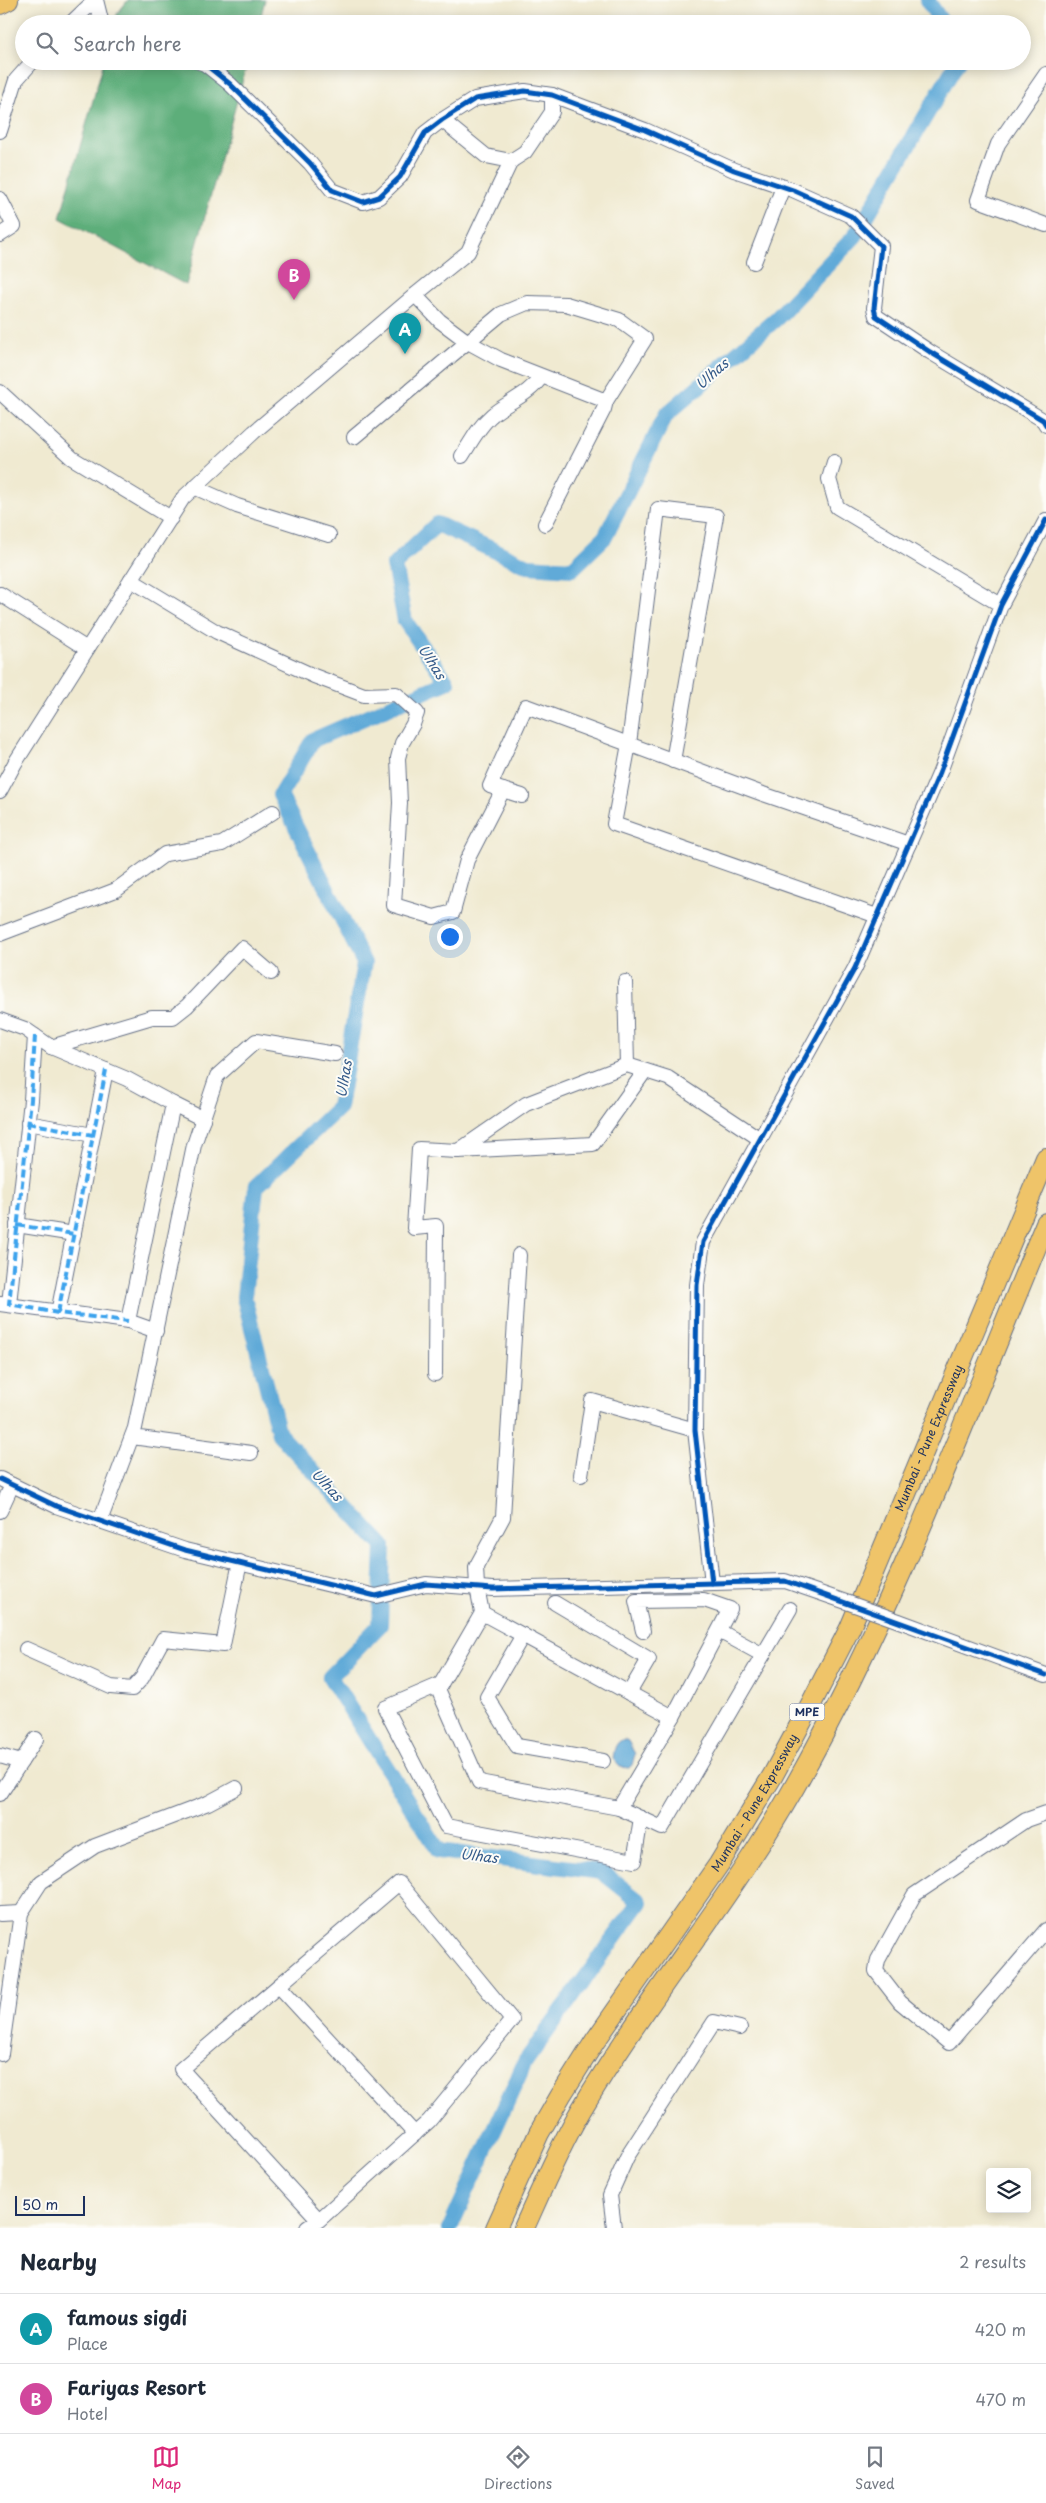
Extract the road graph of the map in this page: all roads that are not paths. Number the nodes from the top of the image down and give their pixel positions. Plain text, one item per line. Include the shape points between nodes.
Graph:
1 (8, 0) edge
2 (95, 0) edge
3 (0, 4) edge
4 (79, 15) edge
5 (99, 15) edge
6 (25, 70) edge
7 (212, 70) edge
8 (1046, 74) edge
9 (552, 95) junction
10 (442, 120) junction
11 (0, 131) edge
12 (291, 146) junction
13 (511, 161) junction
14 (295, 164) dead end
15 (783, 187) junction
16 (0, 198) edge
17 (1046, 224) edge
18 (0, 235) edge
19 (754, 262) dead end
20 (414, 295) junction
21 (468, 342) junction
22 (540, 378) junction
23 (0, 392) edge
24 (606, 401) junction
25 (1046, 426) edge
26 (354, 438) dead end
27 (462, 456) dead end
28 (834, 462) dead end
29 (194, 487) junction
30 (171, 518) junction
31 (1046, 520) edge
32 (545, 524) dead end
33 (329, 535) dead end
34 (131, 580) junction
35 (0, 594) edge
36 (1001, 605) junction
37 (87, 649) junction
38 (629, 744) junction
39 (674, 760) junction
40 (503, 790) junction
41 (0, 791) edge
42 (522, 796) dead end
43 (273, 812) dead end
44 (909, 844) junction
45 (878, 916) junction
46 (0, 934) edge
47 (271, 973) dead end
48 (625, 982) dead end
49 (0, 1020) edge
50 (35, 1036) junction
51 (51, 1047) junction
52 (335, 1054) dead end
53 (626, 1065) junction
54 (106, 1070) junction
55 (645, 1071) junction
56 (173, 1104) junction
57 (203, 1119) junction
58 (28, 1123) junction
59 (93, 1136) junction
60 (760, 1140) junction
61 (458, 1151) junction
62 (1046, 1158) edge
63 (1046, 1223) edge
64 (17, 1225) junction
65 (74, 1234) junction
66 (519, 1254) dead end
67 (4, 1304) edge
68 (58, 1313) junction
69 (128, 1321) junction
70 (156, 1331) junction
71 (435, 1374) dead end
72 (695, 1430) junction
73 (132, 1437) junction
74 (251, 1453) dead end
75 (581, 1475) dead end
76 (6, 1482) edge
77 (0, 1511) edge
78 (100, 1521) junction
79 (240, 1562) junction
80 (712, 1583) junction
81 (477, 1587) junction
82 (555, 1603) dead end
83 (790, 1609) dead end
84 (482, 1613) junction
85 (719, 1630) junction
86 (643, 1631) dead end
87 (523, 1635) junction
88 (26, 1649) dead end
89 (763, 1655) junction
90 (1046, 1675) edge
91 (441, 1684) junction
92 (629, 1693) junction
93 (673, 1717) junction
94 (36, 1739) dead end
95 (0, 1756) edge
96 (21, 1762) junction
97 (603, 1762) dead end
98 (236, 1788) dead end
99 (0, 1794) edge
100 (619, 1808) junction
101 (1046, 1813) edge
102 (641, 1818) junction
103 (21, 1913) junction
104 (0, 1914) edge
105 (1046, 1930) edge
106 (279, 1986) junction
107 (740, 2028) dead end
108 (1, 2054) edge
109 (415, 2134) junction
110 (319, 2220) junction
111 (307, 2228) edge
112 (496, 2228) edge
113 (524, 2228) edge
114 (614, 2228) edge

1 - 3 highway
2 - 4 street
2 - 5 street
6 - 11 street via 16,80
7 - 12 street
8 - 17 street via 998,144 978,200
9 - 10 street via 525,91 475,100
9 - 13 street via 552,112 525,152
9 - 15 street
10 - 12 street via 425,133 400,177 379,197 363,202 332,190
10 - 13 street via 486,156
12 - 14 street
13 - 20 street via 468,252
15 - 19 street
15 - 25 street via 851,216 881,246 874,308 876,316 1043,420
16 - 18 street via 14,226
20 - 21 street via 440,321
20 - 29 street
21 - 22 street via 530,370
21 - 24 street via 501,314 527,303 566,304 619,320 645,339
21 - 26 street
22 - 24 street
22 - 27 street via 535,386 492,415
23 - 30 street via 72,458
24 - 32 street
28 - 36 street via 828,479 837,507
29 - 30 street
29 - 33 street via 237,506
30 - 34 street
31 - 36 street
34 - 37 street
34 - 40 street via 217,632 364,695 396,694 417,713 398,758 400,803 394,905 434,917 453,912 467,860
35 - 37 street
36 - 44 street via 940,772
37 - 41 street
38 - 39 street
38 - 39 street via 658,509 716,516
38 - 40 street via 526,706 490,786
38 - 45 street via 614,824
39 - 44 street
40 - 42 street
43 - 46 street via 222,844 165,854 116,890
44 - 45 street
45 - 60 street via 855,968
47 - 51 street via 242,948 187,1006 173,1016 152,1017
48 - 53 street
49 - 50 street
50 - 51 street
50 - 58 street
51 - 54 street
52 - 57 street via 256,1040 217,1076
53 - 55 street
53 - 61 street via 526,1104
54 - 56 street
54 - 59 street
55 - 60 street via 668,1078
55 - 61 street via 593,1144
56 - 57 street
56 - 69 street
57 - 70 street via 194,1146
58 - 59 street
58 - 64 street
59 - 65 street
60 - 72 street via 703,1242 697,1285
61 - 71 street via 419,1149 414,1228 436,1226
62 - 112 highway, Mumbai - Pune Expressway / MPE via 850,1628 814,1699 773,1775 718,1864 561,2095 539,2133
63 - 113 highway, Mumbai - Pune Expressway / MPE via 876,1630 832,1719 740,1878 582,2108 561,2144
64 - 65 street
64 - 67 street
65 - 68 street
66 - 81 street via 503,1517 476,1567
67 - 68 street
68 - 69 street
69 - 70 street
70 - 73 street
72 - 75 street via 592,1401
72 - 80 street
73 - 74 street
73 - 78 street
76 - 77 street
76 - 78 street via 56,1506
78 - 79 street via 185,1550
79 - 81 street via 376,1596 426,1584
79 - 88 street via 223,1645 163,1639 142,1678 132,1689 111,1687
80 - 81 street
80 - 90 street, bridge via 785,1581
81 - 84 street
82 - 92 street via 649,1658
83 - 89 street
84 - 87 street
84 - 91 street
85 - 86 street via 730,1609 704,1600 636,1601
85 - 89 street
85 - 93 street
87 - 92 street
87 - 97 street via 488,1697 517,1746
89 - 102 street via 662,1828
91 - 100 street via 438,1689 478,1782
91 - 102 street via 384,1708 446,1826 634,1861
92 - 93 street
93 - 100 street
94 - 96 street
95 - 96 street
96 - 99 street
98 - 103 street via 208,1803 95,1846 41,1882
100 - 102 street
101 - 105 street via 1026,1820 914,1895 878,1960 876,1971 900,2002 949,2043
103 - 104 street
103 - 108 street
106 - 109 street
106 - 109 street via 399,1882 512,2020
106 - 110 street via 182,2069
107 - 114 street via 714,2022 627,2157 610,2195
109 - 110 street
110 - 111 street

